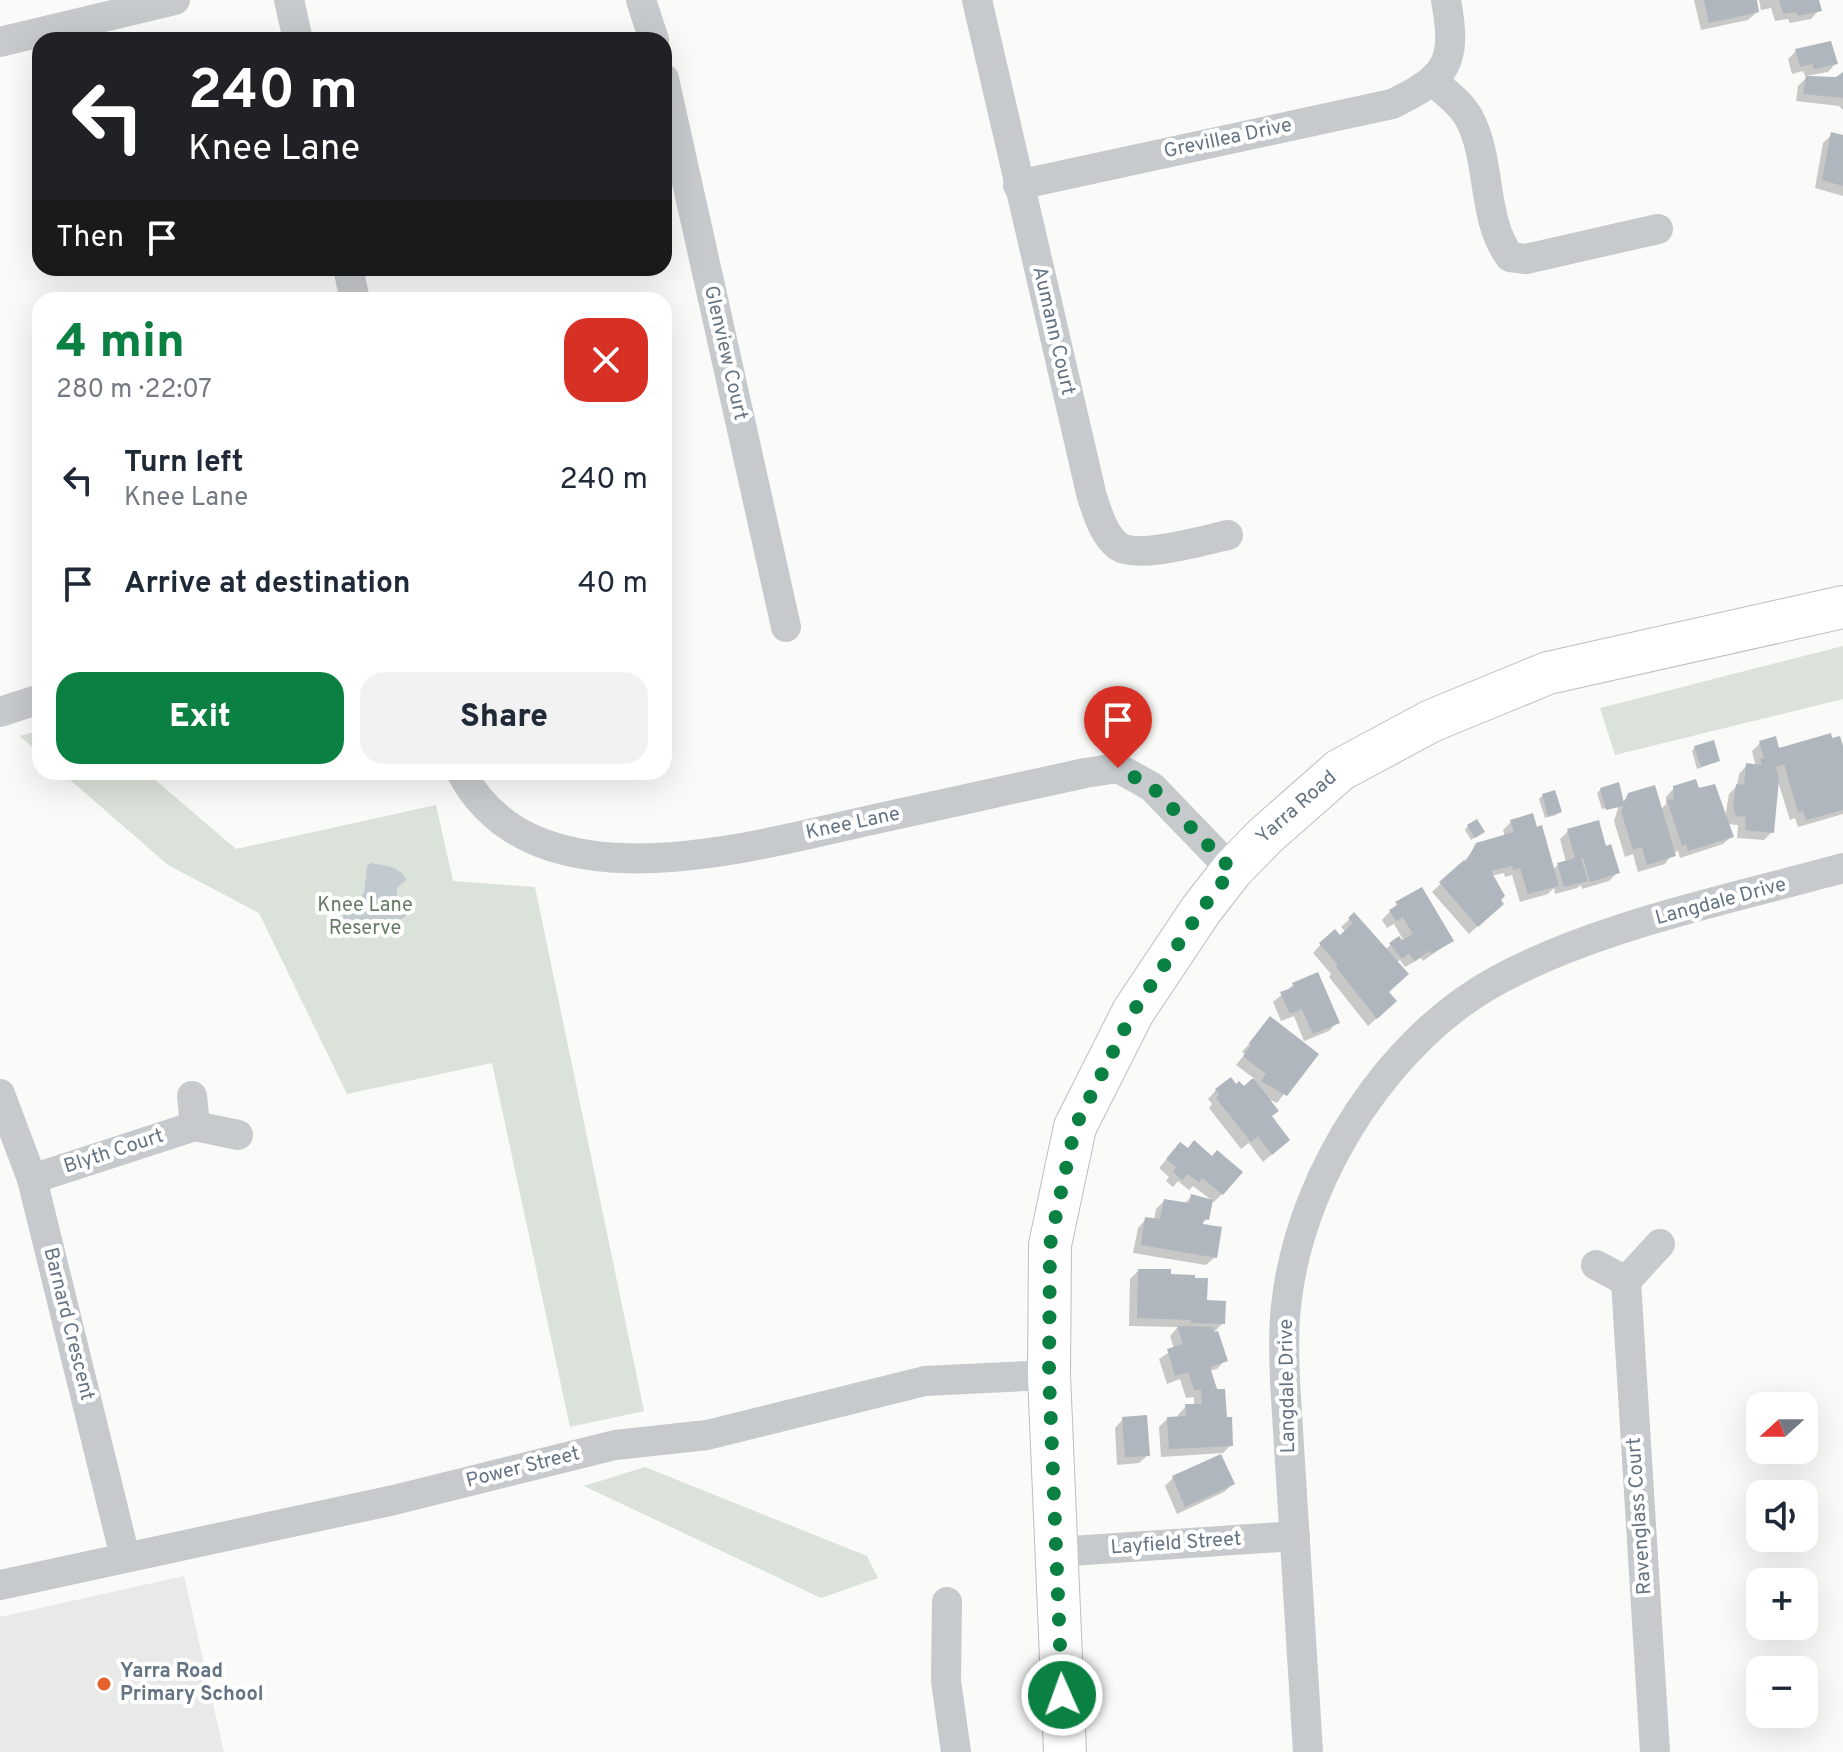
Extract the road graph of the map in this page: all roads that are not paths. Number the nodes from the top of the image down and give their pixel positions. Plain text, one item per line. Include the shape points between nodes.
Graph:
1 (175, 0) edge
2 (289, 0) edge
3 (641, 0) edge
4 (977, 0) edge
5 (1446, 0) edge
6 (42, 32) edge
7 (296, 32) edge
8 (651, 32) edge
9 (32, 34) edge
10 (0, 42) edge
11 (1434, 82) junction
12 (672, 115) edge
13 (1018, 185) junction
14 (1658, 229) dead end
15 (1228, 535) dead end
16 (1843, 607) edge
17 (786, 627) dead end
18 (32, 701) edge
19 (1, 708) edge
20 (466, 780) edge
21 (1843, 868) edge
22 (1232, 870) junction
23 (0, 1094) edge
24 (192, 1096) dead end
25 (195, 1126) junction
26 (238, 1135) dead end
27 (32, 1179) junction
28 (1660, 1244) dead end
29 (1596, 1265) dead end
30 (1626, 1281) junction
31 (1049, 1375) junction
32 (1295, 1536) junction
33 (1056, 1552) junction
34 (125, 1557) junction
35 (0, 1585) edge
36 (947, 1602) dead end
37 (956, 1752) edge
38 (1065, 1752) edge
39 (1308, 1752) edge
40 (1655, 1752) edge

1 - 6 street
2 - 7 street
3 - 8 street
4 - 13 street, Aumann Court
5 - 11 street via 1451,44
9 - 10 street
11 - 13 street, Grevillea Drive via 1392,104
11 - 14 street via 1469,118 1498,242 1510,257 1526,259
12 - 17 street, Glenview Court
13 - 15 street, Aumann Court via 1092,497 1105,530 1120,547 1146,551
16 - 22 main road, Yarra Road via 1548,673 1431,721 1340,770
18 - 19 street
20 - 22 street, Knee Lane via 484,806 523,835 568,851 687,857 1118,768 1152,787
21 - 32 street, Langdale Drive via 1618,930 1538,960 1472,997 1404,1054 1330,1158 1294,1263 1284,1331
22 - 31 main road, Yarra Road via 1133,1012 1075,1127 1050,1245
23 - 27 street, Barnard Crescent
24 - 25 street
25 - 26 street, Blyth Court
25 - 27 street, Blyth Court
27 - 34 street, Barnard Crescent
28 - 30 street
29 - 30 street
30 - 40 street, Ravenglass Court
31 - 33 main road, Yarra Road
31 - 34 street, Power Street via 925,1381 707,1435 615,1445 394,1500
32 - 33 street, Layfield Street
32 - 39 street, Langdale Drive
33 - 38 main road, Yarra Road
34 - 35 street, Power Street
36 - 37 street via 946,1681

